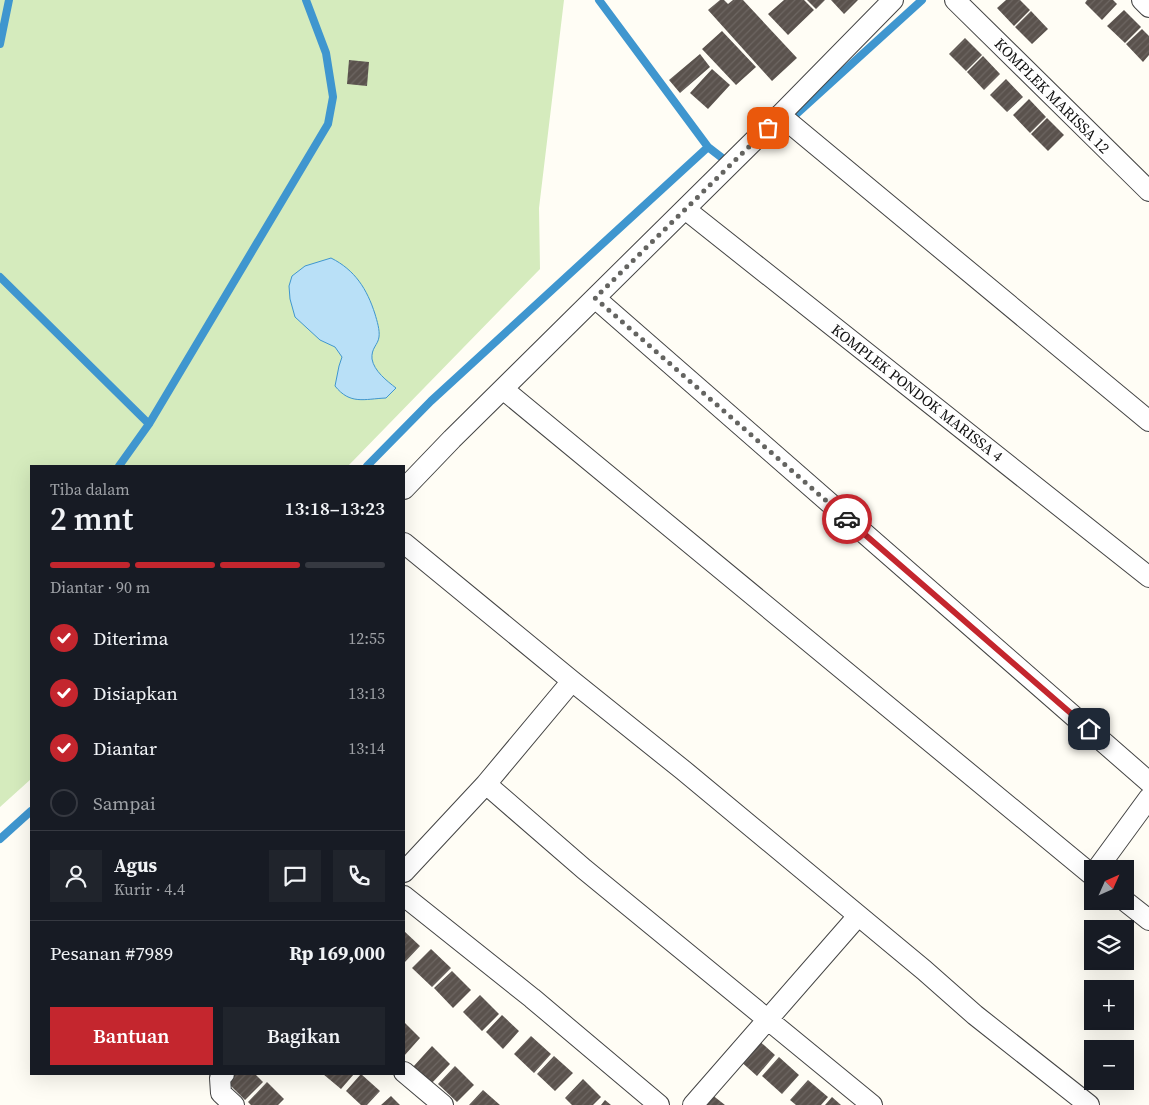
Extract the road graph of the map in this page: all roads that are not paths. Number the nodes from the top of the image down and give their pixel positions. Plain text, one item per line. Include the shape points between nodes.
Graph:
1 (893, 0) edge
2 (955, 0) edge
3 (1142, 0) edge
4 (1149, 7) edge
5 (780, 116) junction
6 (1149, 191) edge
7 (685, 209) junction
8 (595, 298) junction
9 (503, 389) junction
10 (1149, 421) edge
11 (405, 488) edge
12 (405, 544) edge
13 (1149, 577) edge
14 (572, 681) junction
15 (1149, 782) edge
16 (486, 784) junction
17 (1149, 798) edge
18 (1104, 860) edge
19 (1084, 868) edge
20 (405, 871) edge
21 (405, 897) edge
22 (1134, 908) edge
23 (858, 916) junction
24 (1149, 920) edge
25 (769, 1019) junction
26 (405, 1073) edge
27 (223, 1075) edge
28 (234, 1105) edge
29 (443, 1105) edge
30 (659, 1105) edge
31 (693, 1105) edge
32 (872, 1105) edge
33 (1089, 1105) edge

1 - 5 street
2 - 6 street, KOMPLEK MARISSA 12
3 - 4 street
5 - 7 street
5 - 10 street
7 - 8 street
7 - 13 street, KOMPLEK PONDOK MARISSA 4
8 - 9 street
8 - 15 street
9 - 11 street
9 - 19 street
12 - 14 street
14 - 16 street
14 - 23 street
16 - 20 street
16 - 25 street
17 - 18 street
21 - 30 street
22 - 24 street
23 - 25 street
23 - 33 street via 975,1015
25 - 31 street
25 - 32 street
26 - 29 street
27 - 28 street via 220,1078 221,1093

